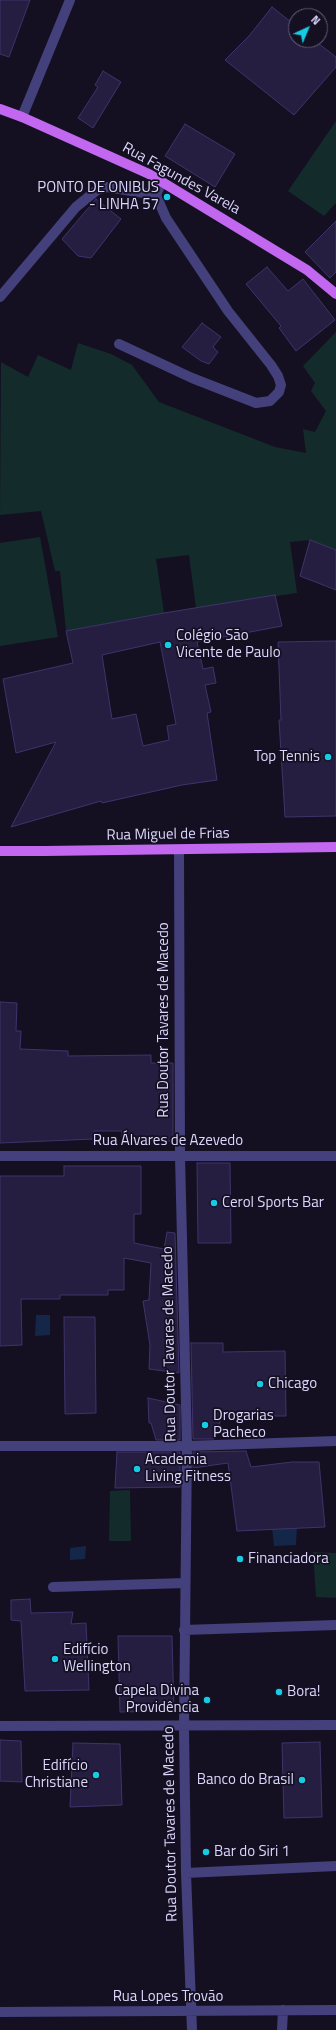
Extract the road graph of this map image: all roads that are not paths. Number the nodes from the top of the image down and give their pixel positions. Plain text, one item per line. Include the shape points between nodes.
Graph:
1 (70, 0) edge
2 (0, 109) edge
3 (22, 117) junction
4 (162, 182) junction
5 (156, 195) junction
6 (336, 294) edge
7 (0, 297) edge
8 (119, 344) dead end
9 (336, 847) edge
10 (0, 850) edge
11 (179, 850) junction
12 (0, 1156) edge
13 (180, 1156) junction
14 (336, 1156) edge
15 (336, 1441) edge
16 (0, 1446) edge
17 (187, 1446) junction
18 (185, 1583) junction
19 (54, 1587) dead end
20 (336, 1625) edge
21 (184, 1630) junction
22 (336, 1725) edge
23 (0, 1726) edge
24 (184, 1727) junction
25 (336, 1866) edge
26 (186, 1872) junction
27 (283, 2010) junction
28 (336, 2010) edge
29 (0, 2012) edge
30 (191, 2012) junction
31 (192, 2030) edge
32 (282, 2030) edge

1 - 3 street
2 - 3 main road, Rua Fagundes Varela
3 - 4 main road, Rua Fagundes Varela
4 - 5 street
4 - 6 main road, Rua Fagundes Varela via 307,270
5 - 7 street via 107,188 97,190 76,207
5 - 8 street via 176,235 228,311 271,365 281,385 279,392 270,401 256,403 192,378
9 - 11 main road, Rua Miguel de Frias
10 - 11 main road, Rua Miguel de Frias
11 - 13 street, Rua Doutor Tavares de Macedo
12 - 13 street, Rua Álvares de Azevedo
13 - 14 street, Rua Álvares de Azevedo
13 - 17 street, Rua Doutor Tavares de Macedo
15 - 17 street
16 - 17 street
17 - 18 street, Rua Doutor Tavares de Macedo
18 - 19 street
18 - 21 street, Rua Doutor Tavares de Macedo
20 - 21 street
21 - 24 street, Rua Doutor Tavares de Macedo
22 - 24 street
23 - 24 street
24 - 26 street, Rua Doutor Tavares de Macedo
25 - 26 street
26 - 30 street, Rua Doutor Tavares de Macedo
27 - 28 street, Rua Lopes Trovão
27 - 30 street, Rua Lopes Trovão
27 - 32 street
29 - 30 street, Rua Lopes Trovão
30 - 31 street, Rua Doutor Tavares de Macedo

